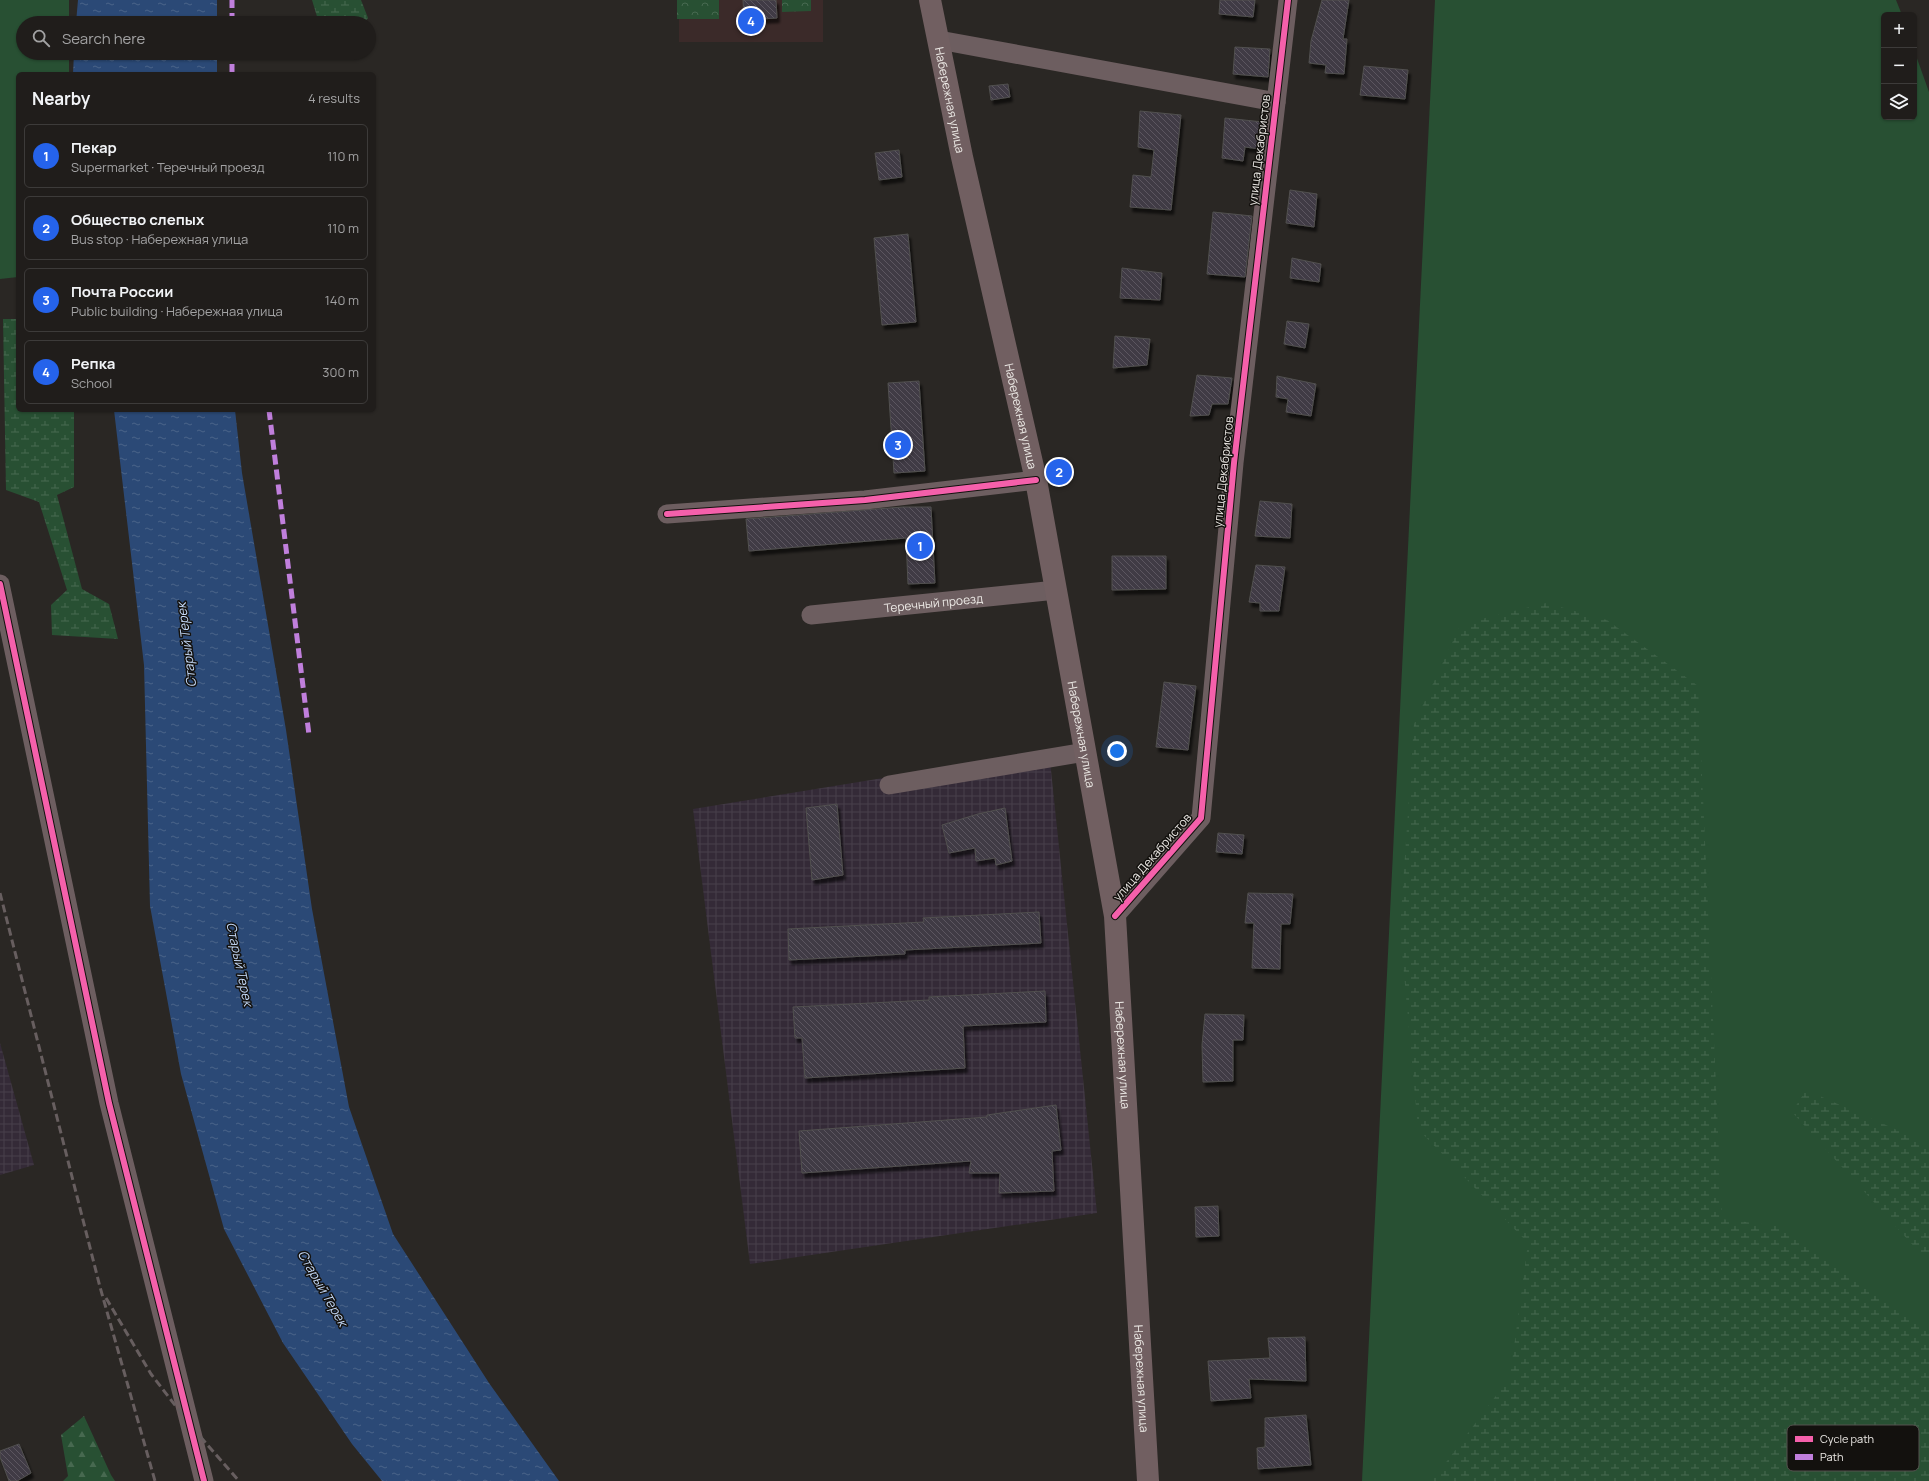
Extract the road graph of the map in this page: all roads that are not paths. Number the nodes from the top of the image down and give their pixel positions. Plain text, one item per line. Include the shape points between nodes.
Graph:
1 (930, 0) edge
2 (1288, 0) edge
3 (939, 40) junction
4 (1276, 102) junction
5 (1036, 480) junction
6 (667, 514) dead end
7 (0, 584) edge
8 (1056, 590) junction
9 (811, 615) dead end
10 (1085, 752) junction
11 (889, 785) dead end
12 (1115, 916) junction
13 (204, 1481) edge
14 (1148, 1481) edge

1 - 3 main road, Набережная улица
2 - 4 street, улица Декабристов
3 - 4 street
3 - 5 main road, Набережная улица via 962,158
4 - 12 street, улица Декабристов via 1234,463 1201,818
5 - 6 street via 865,500
5 - 8 main road, Набережная улица
7 - 13 street via 109,1103
8 - 9 street, Теречный проезд
8 - 10 main road, Набережная улица
10 - 11 street
10 - 12 main road, Набережная улица
12 - 14 main road, Набережная улица

